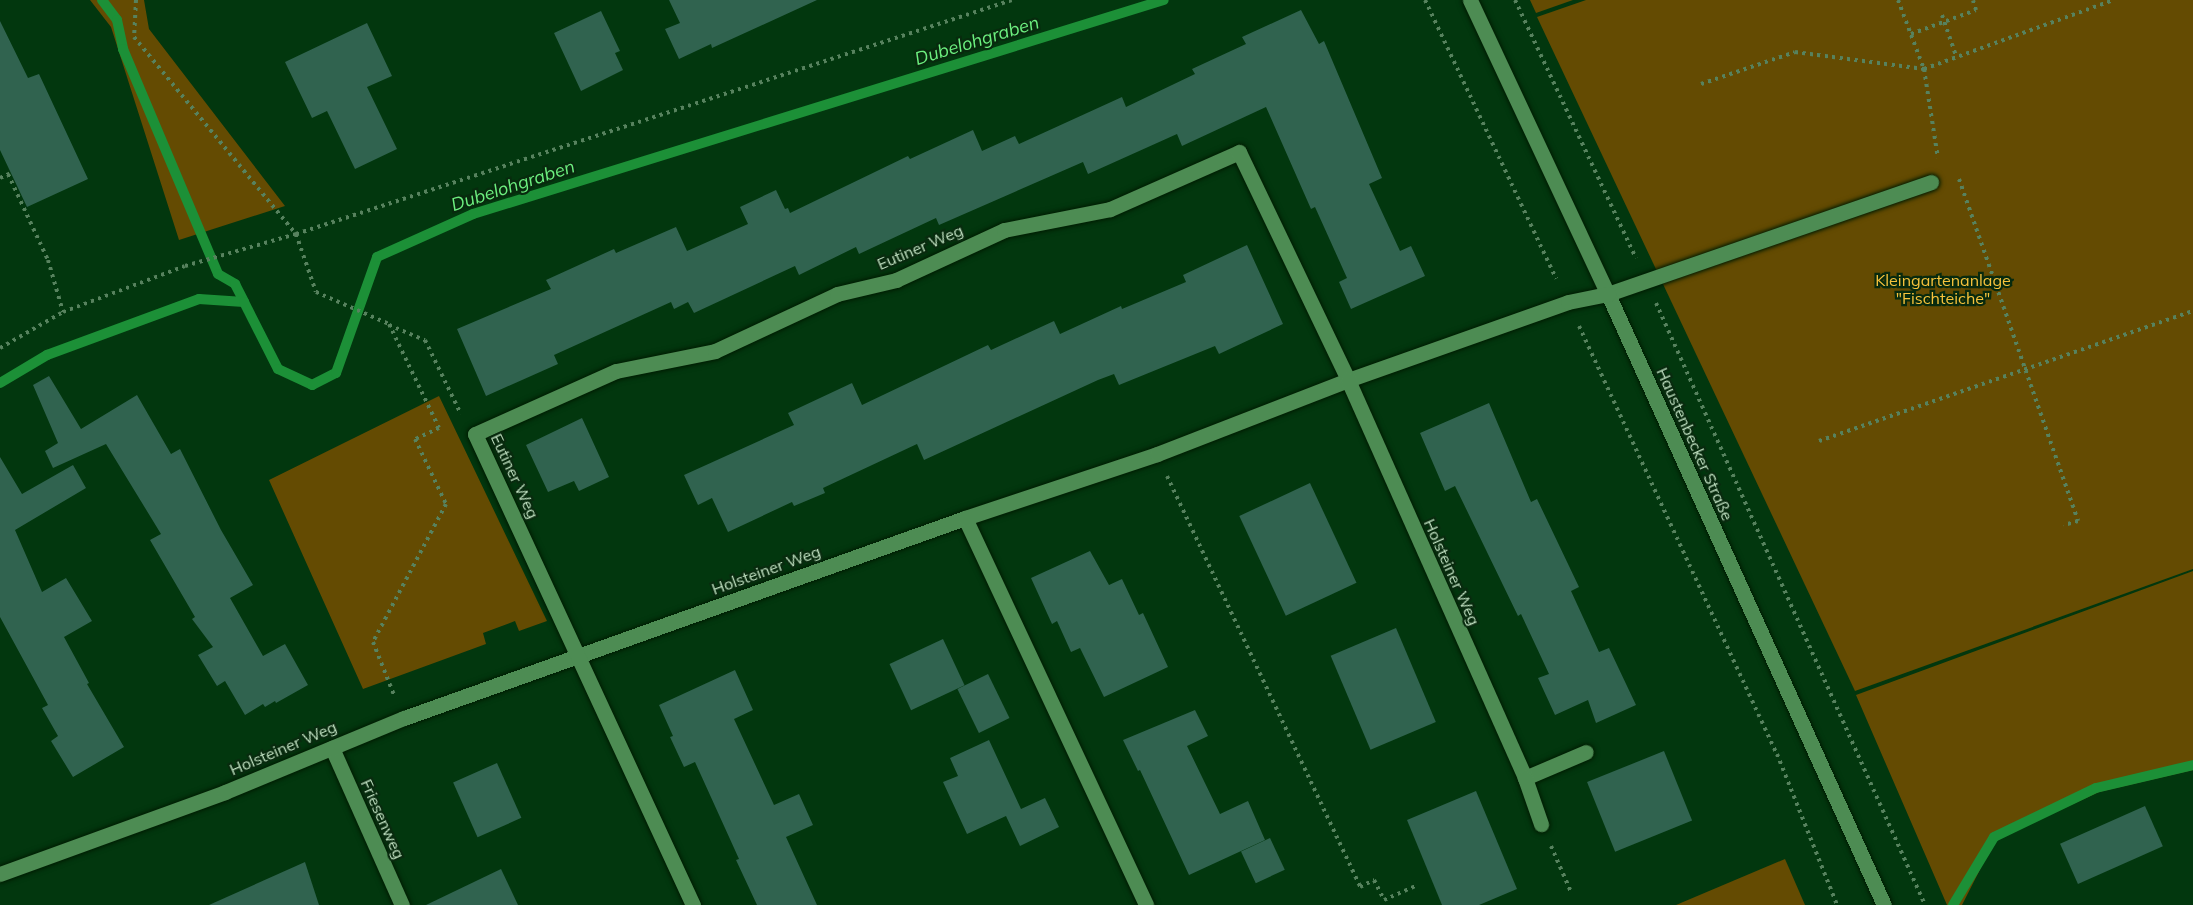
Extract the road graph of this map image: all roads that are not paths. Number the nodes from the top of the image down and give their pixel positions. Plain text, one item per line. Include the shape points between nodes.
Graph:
1 (1470, 0) edge
2 (1931, 182) dead end
3 (1608, 294) junction
4 (1347, 380) junction
5 (965, 518) junction
6 (580, 656) junction
7 (332, 748) junction
8 (1586, 752) dead end
9 (1525, 778) junction
10 (1541, 824) road end
11 (0, 874) edge
12 (402, 905) edge
13 (693, 905) edge
14 (1146, 905) edge
15 (1884, 905) edge

1 - 3 street, Haustenbecker Straße
2 - 3 street, Holsteiner Weg
3 - 4 street, Holsteiner Weg via 1568,302
3 - 15 street, Haustenbecker Straße
4 - 5 street, Holsteiner Weg via 1156,454
4 - 6 street, Eutiner Weg via 1239,152 1110,210 1004,230 896,280 837,294 715,351 616,371 475,434
4 - 9 street, Holsteiner Weg
5 - 6 street, Holsteiner Weg
5 - 14 street
6 - 7 street, Holsteiner Weg via 404,718
6 - 13 street
7 - 11 street, Holsteiner Weg via 225,792
7 - 12 street, Friesenweg
8 - 9 street
9 - 10 street, Holsteiner Weg

